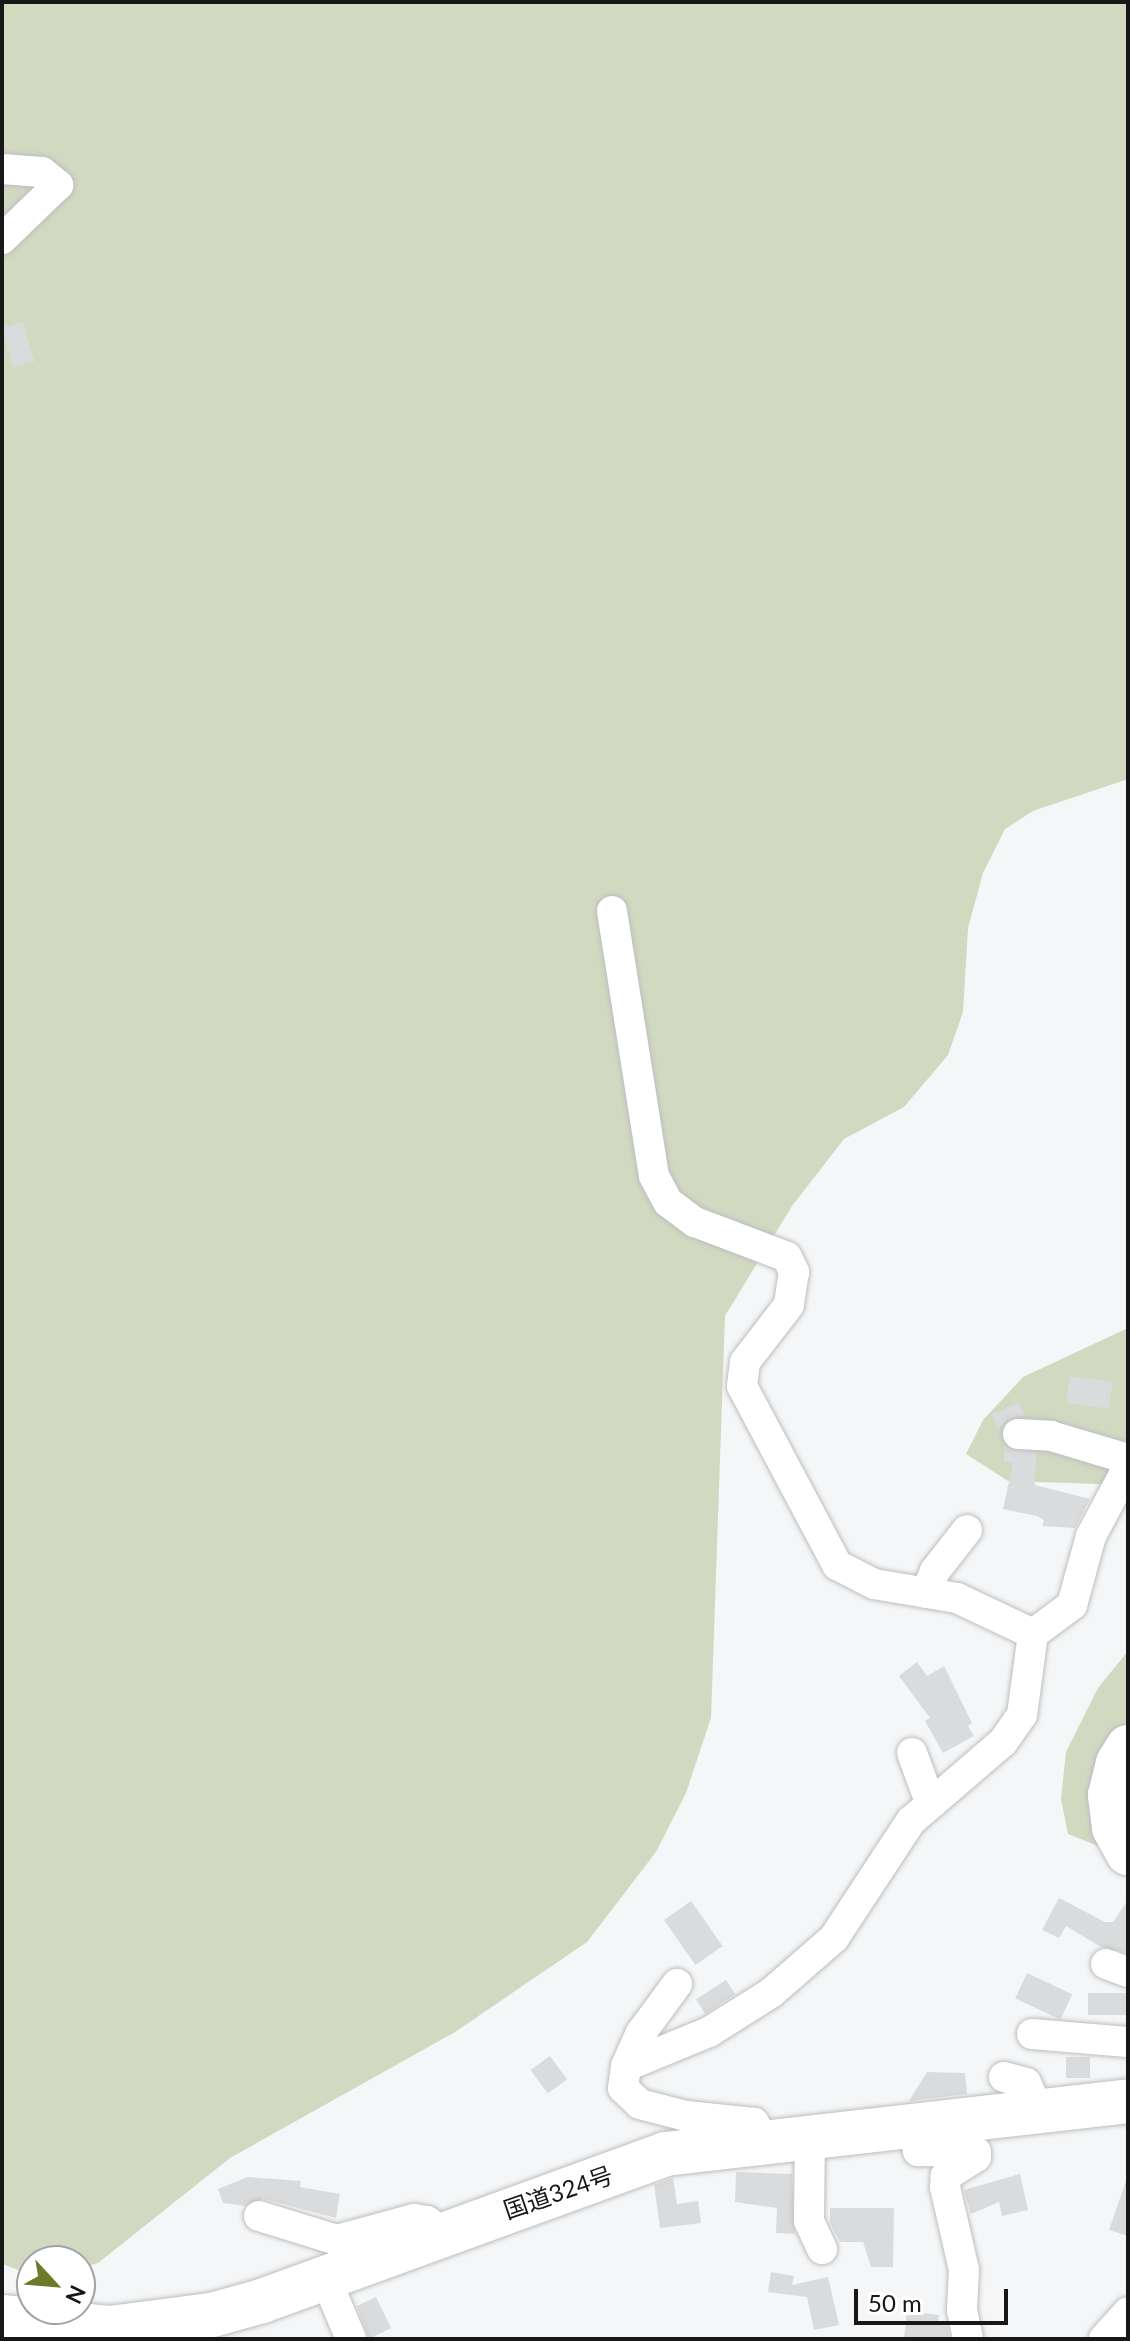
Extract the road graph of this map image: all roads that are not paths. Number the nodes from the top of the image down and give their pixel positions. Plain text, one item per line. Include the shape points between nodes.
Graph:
1 (2, 169) edge
2 (2, 239) edge
3 (612, 911) dead end
4 (1018, 1434) dead end
5 (1128, 1459) edge
6 (1128, 1467) edge
7 (967, 1530) dead end
8 (926, 1593) junction
9 (1033, 1634) junction
10 (1128, 1747) edge
11 (912, 1753) dead end
12 (930, 1802) junction
13 (1128, 1853) edge
14 (677, 1984) dead end
15 (1032, 2034) dead end
16 (1128, 2042) edge
17 (626, 2066) junction
18 (1004, 2077) dead end
19 (1128, 2101) edge
20 (1039, 2111) junction
21 (912, 2124) junction
22 (810, 2135) junction
23 (764, 2139) junction
24 (259, 2216) dead end
25 (442, 2233) junction
26 (822, 2249) dead end
27 (325, 2277) junction
28 (1128, 2312) edge
29 (2, 2317) edge
30 (351, 2339) edge
31 (968, 2339) edge
32 (1104, 2339) edge

1 - 2 street via 42,172 58,185
3 - 8 street via 654,1176 668,1202 695,1222 787,1257 794,1272 789,1305 745,1362 742,1386 837,1565 874,1584
4 - 5 street via 1051,1436
6 - 9 street via 1091,1536 1072,1605
7 - 8 street via 935,1571
8 - 9 street via 957,1598
9 - 12 street via 1016,1726
10 - 13 highway via 1110,1795 1114,1828
11 - 12 street
12 - 17 street via 896,1840 834,1938 771,1993 729,2020
14 - 17 street via 641,2033
15 - 16 street
17 - 23 street via 623,2088 640,2104 686,2116 754,2123
18 - 20 street via 1026,2083
19 - 20 highway, 国道324号
20 - 21 highway, 国道324号
21 - 22 highway, 国道324号
21 - 31 street via 918,2151 976,2152 946,2176 945,2187 964,2270 962,2310
22 - 23 highway, 国道324号
22 - 26 street via 809,2221
23 - 25 highway, 国道324号 via 665,2154
24 - 25 street via 337,2240 414,2219 427,2221
25 - 27 highway, 国道324号
27 - 29 highway, 国道324号 via 262,2301 161,2324 110,2328
27 - 30 street
28 - 32 street

